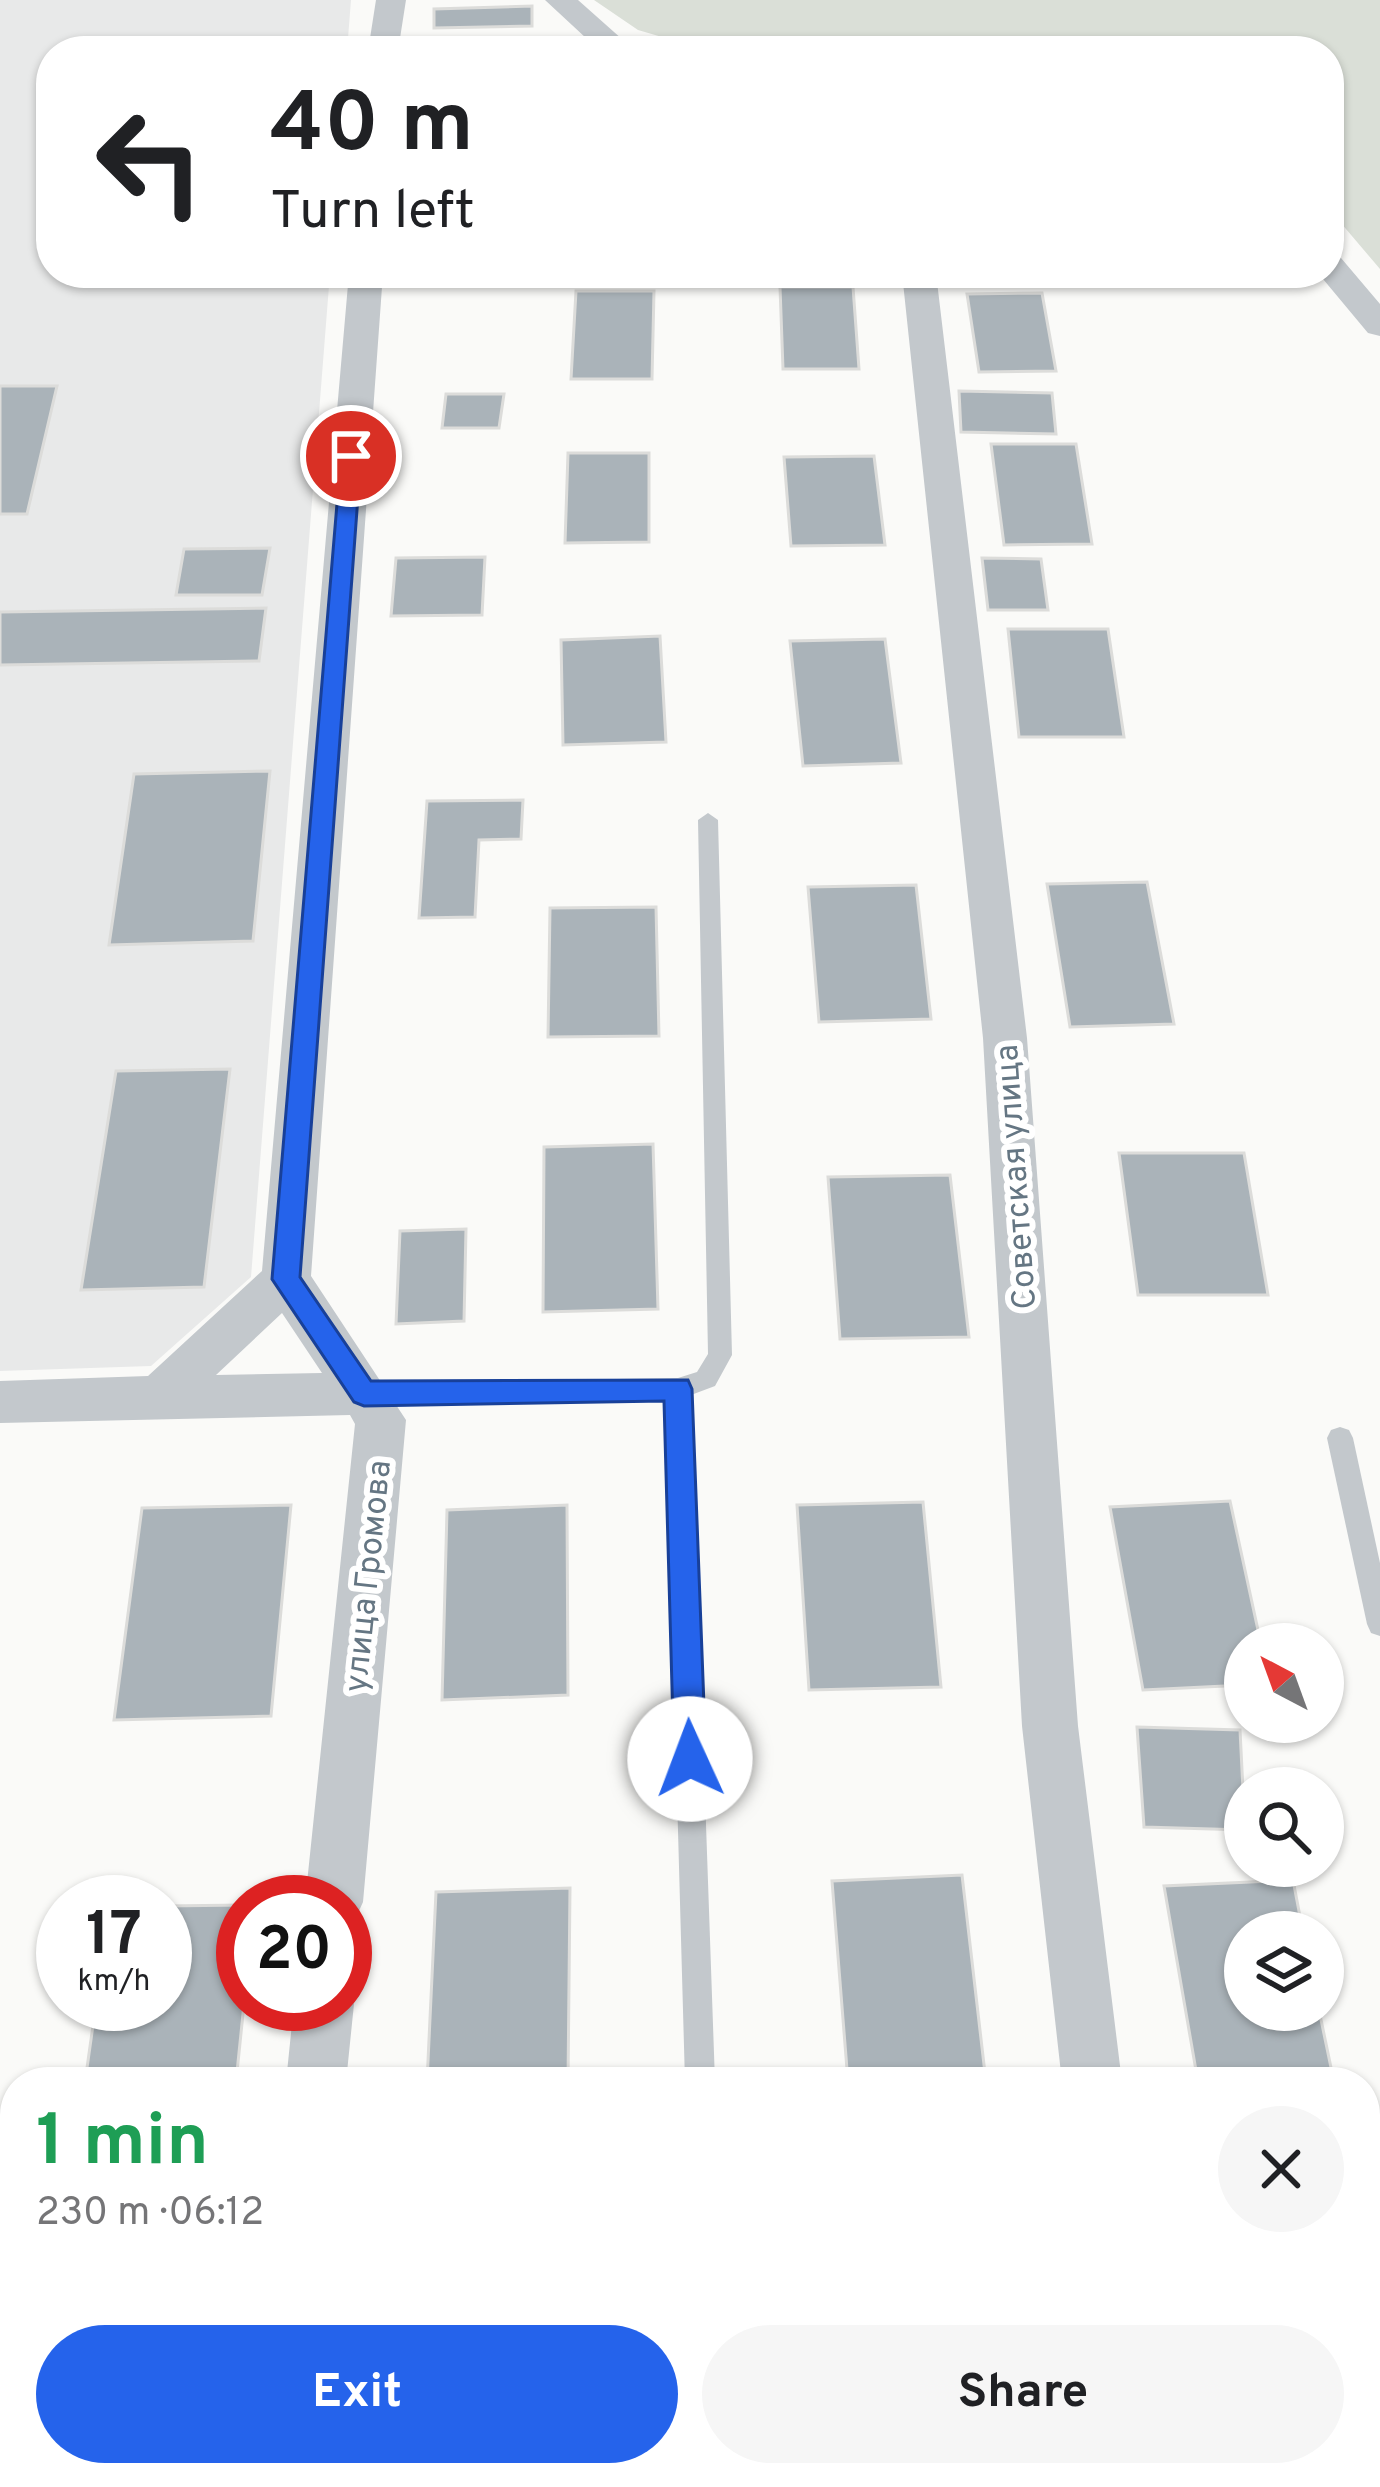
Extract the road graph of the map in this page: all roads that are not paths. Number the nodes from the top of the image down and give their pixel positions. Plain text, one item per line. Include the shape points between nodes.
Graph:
1 (391, 0) edge
2 (560, 0) edge
3 (385, 36) edge
4 (601, 36) edge
5 (1344, 283) edge
6 (364, 288) edge
7 (921, 288) edge
8 (1380, 326) edge
9 (708, 820) dead end
10 (286, 1279) junction
11 (678, 1389) junction
12 (364, 1394) junction
13 (159, 1397) junction
14 (0, 1402) edge
15 (1340, 1438) dead end
16 (1380, 1624) edge
17 (337, 1875) edge
18 (321, 2031) edge
19 (318, 2067) edge
20 (700, 2067) edge
21 (1090, 2067) edge

1 - 3 street
2 - 4 street
5 - 8 street
6 - 10 street
7 - 21 street, Советская улица via 1005,1038 1050,1726
9 - 11 lane via 720,1354 706,1379
10 - 12 street, улица Громова
10 - 13 street
11 - 12 lane
11 - 20 lane
12 - 13 street
12 - 17 street, улица Громова via 381,1420
13 - 14 street
15 - 16 lane
18 - 19 street

